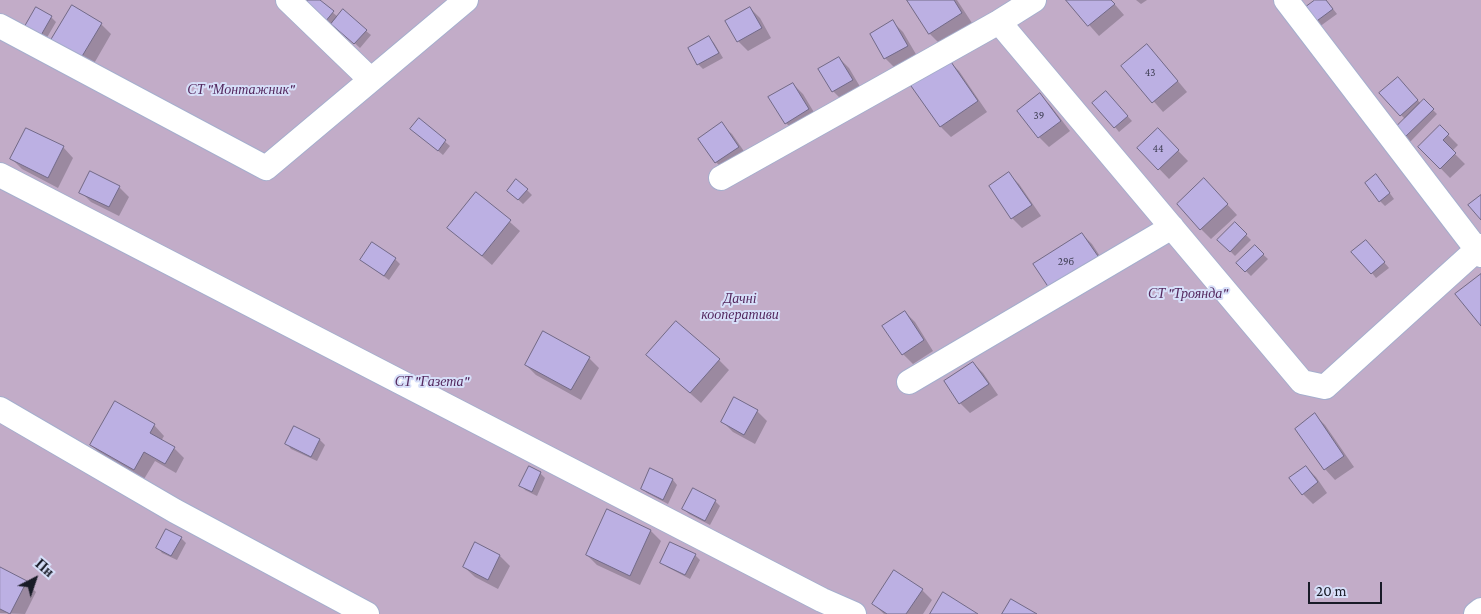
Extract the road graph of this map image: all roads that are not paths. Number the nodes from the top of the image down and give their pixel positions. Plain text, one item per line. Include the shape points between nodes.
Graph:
1 (288, 0) edge
2 (466, 0) edge
3 (1034, 0) edge
4 (1286, 0) edge
5 (1000, 22) junction
6 (0, 26) edge
7 (371, 80) junction
8 (0, 175) edge
9 (721, 178) dead end
10 (1172, 226) junction
11 (1480, 250) edge
12 (909, 382) dead end
13 (0, 409) edge
14 (367, 614) edge
15 (854, 614) edge

1 - 7 street
2 - 7 street
3 - 5 street
4 - 11 street
5 - 9 street
5 - 10 street
6 - 7 street via 266,168
8 - 15 street
10 - 11 street via 1302,382 1325,387
10 - 12 street
13 - 14 street via 175,511

